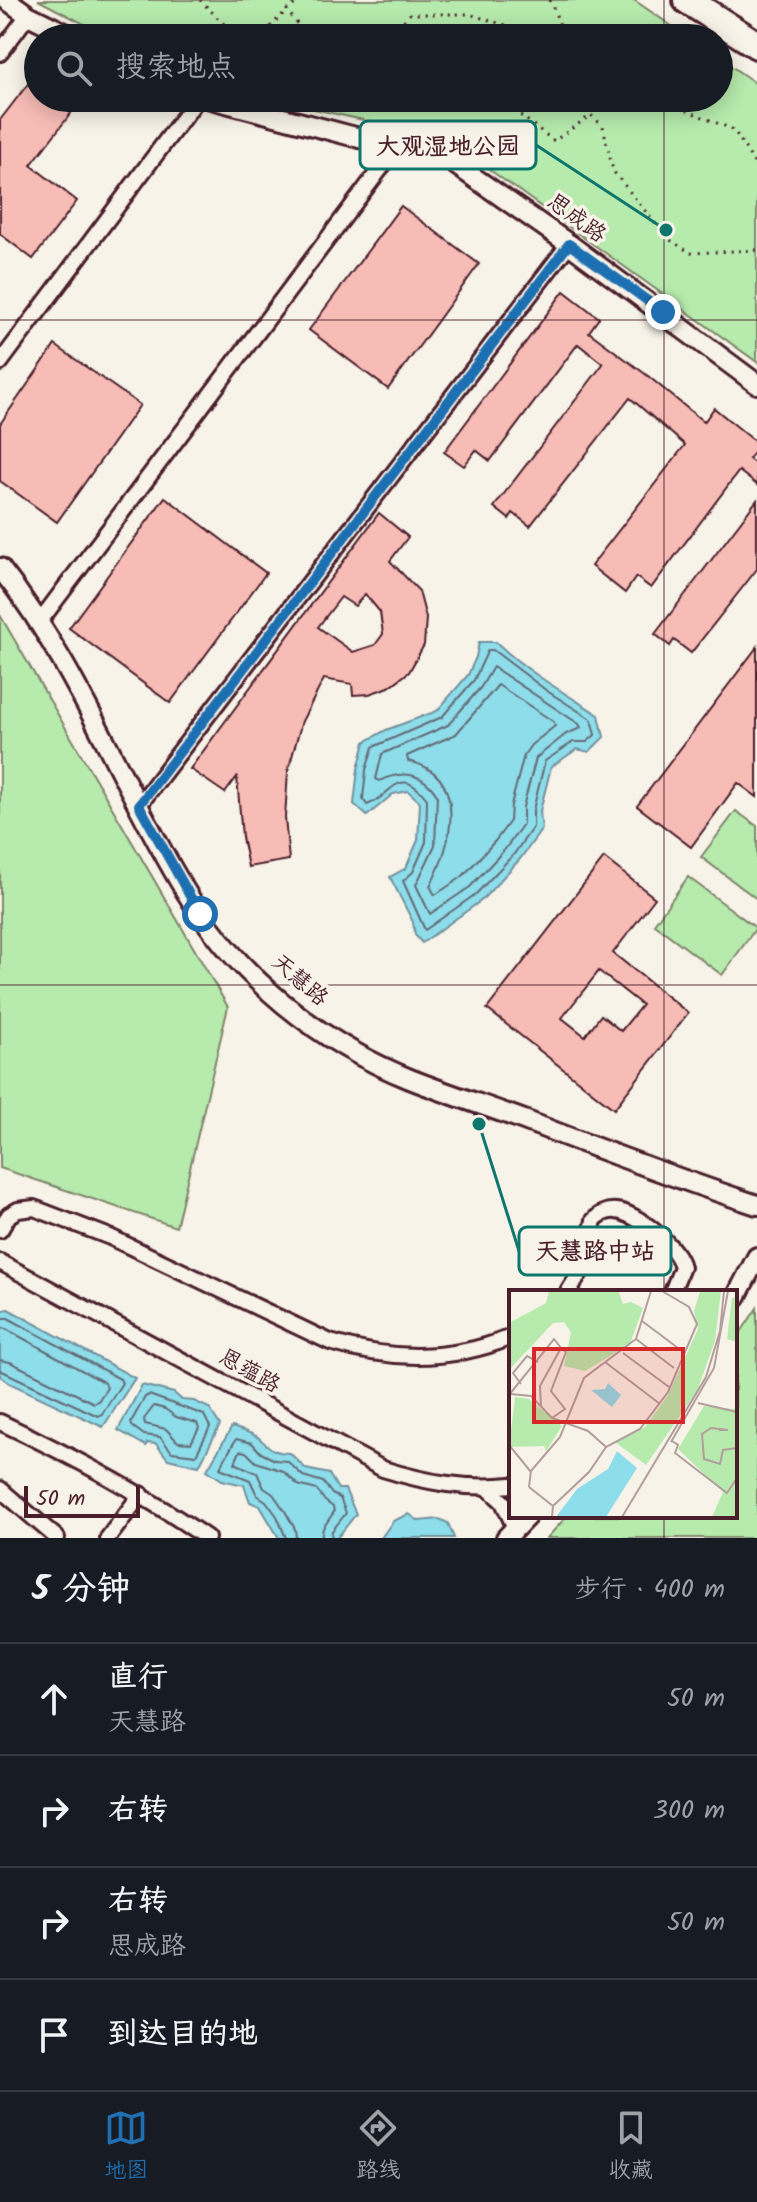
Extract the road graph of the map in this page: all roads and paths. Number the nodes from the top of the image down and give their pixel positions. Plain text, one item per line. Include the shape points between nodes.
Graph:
1 (7, 0) edge
2 (200, 0) edge
3 (301, 0) edge
4 (550, 0) edge
5 (687, 0) edge
6 (287, 10) junction
7 (28, 15) junction
8 (46, 24) edge
9 (224, 24) edge
10 (273, 24) edge
11 (297, 24) edge
12 (400, 24) edge
13 (502, 24) edge
14 (559, 24) edge
15 (724, 24) edge
16 (733, 30) edge
17 (757, 45) edge
18 (0, 53) edge
19 (188, 112) edge
20 (260, 112) edge
21 (516, 112) edge
22 (691, 112) edge
23 (399, 144) junction
24 (757, 168) edge
25 (569, 244) junction
26 (757, 250) edge
27 (0, 363) edge
28 (757, 384) edge
29 (0, 568) edge
30 (40, 621) junction
31 (139, 805) junction
32 (757, 1205) edge
33 (0, 1230) edge
34 (757, 1257) edge
35 (0, 1262) edge
36 (569, 1290) edge
37 (673, 1290) edge
38 (737, 1295) edge
39 (509, 1338) edge
40 (0, 1422) edge
41 (509, 1485) edge
42 (488, 1488) junction
43 (0, 1489) edge
44 (141, 1494) junction
45 (509, 1514) edge
46 (57, 1538) edge
47 (108, 1538) edge
48 (207, 1538) edge

1 - 7 street
2 - 9 path
3 - 6 path
4 - 14 path
5 - 15 highway
6 - 10 path
6 - 11 path
7 - 8 street
7 - 18 street
12 - 13 path via 410,14 469,14
16 - 17 highway
19 - 27 street
20 - 23 street, 思成路
21 - 26 path via 554,141 591,115 603,126 613,171 667,238 691,253
22 - 24 path via 734,130
23 - 25 street, 思成路 via 449,160
23 - 30 street
25 - 28 street, 思成路
25 - 31 street
29 - 30 street, 天慧路
30 - 31 street, 天慧路
31 - 32 street, 天慧路 via 186,893 217,934 282,1004 320,1031 408,1078
33 - 39 street via 9,1215 34,1208 110,1237 348,1348 400,1357 439,1356
34 - 38 street
35 - 42 street, 恩蕴路 via 383,1469 446,1485
36 - 37 street via 585,1265 594,1220 610,1211 625,1213 674,1248 682,1267
40 - 44 street
41 - 42 street, 恩蕴路
42 - 45 street
43 - 46 street
44 - 47 street
44 - 48 street

